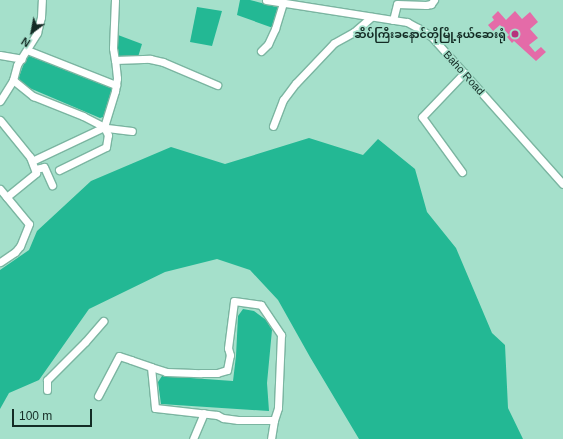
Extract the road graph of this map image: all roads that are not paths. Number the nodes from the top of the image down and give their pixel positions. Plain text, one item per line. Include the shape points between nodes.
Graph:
1 (42, 0) edge
2 (115, 0) edge
3 (266, 0) edge
4 (434, 0) edge
5 (283, 3) junction
6 (371, 17) junction
7 (393, 20) junction
8 (27, 50) junction
9 (261, 51) dead end
10 (0, 55) edge
11 (22, 59) junction
12 (115, 60) junction
13 (464, 73) junction
14 (13, 80) junction
15 (116, 85) junction
16 (217, 85) dead end
17 (0, 100) edge
18 (0, 120) edge
19 (273, 126) dead end
20 (104, 127) junction
21 (132, 131) dead end
22 (32, 161) junction
23 (36, 169) junction
24 (59, 170) dead end
25 (462, 172) dead end
26 (563, 184) edge
27 (52, 185) dead end
28 (0, 189) edge
29 (6, 197) junction
30 (0, 262) edge
31 (103, 321) dead end
32 (151, 367) junction
33 (47, 390) dead end
34 (98, 396) dead end
35 (204, 413) junction
36 (274, 420) junction
37 (193, 439) edge
38 (271, 439) edge

1 - 8 street via 42,17 37,33
2 - 12 street
3 - 5 street, Baho Road
4 - 7 street via 426,5 397,4
5 - 6 street, Baho Road
5 - 9 street via 276,29
6 - 7 street, Baho Road
6 - 19 street via 354,32 334,43 296,83 283,100
7 - 13 street, Baho Road via 407,22 431,36
8 - 11 street
8 - 15 street
10 - 11 street
11 - 14 street via 17,65
12 - 15 street
12 - 16 street via 150,59 163,62
13 - 25 street via 424,114 423,120
13 - 26 street, Baho Road
14 - 17 street
14 - 20 street via 33,96
15 - 20 street
18 - 22 street
20 - 21 street
20 - 22 street
20 - 24 street via 108,135 106,147
22 - 23 street
23 - 27 street via 44,167
23 - 29 street via 33,177
28 - 29 street
29 - 30 street via 29,224 20,246
31 - 33 street via 47,380
32 - 34 street via 119,356
32 - 35 street via 155,408
32 - 36 street via 186,374 217,373 227,370 234,301 261,306 281,336 278,408
35 - 36 street via 238,420
35 - 37 street
36 - 38 street

